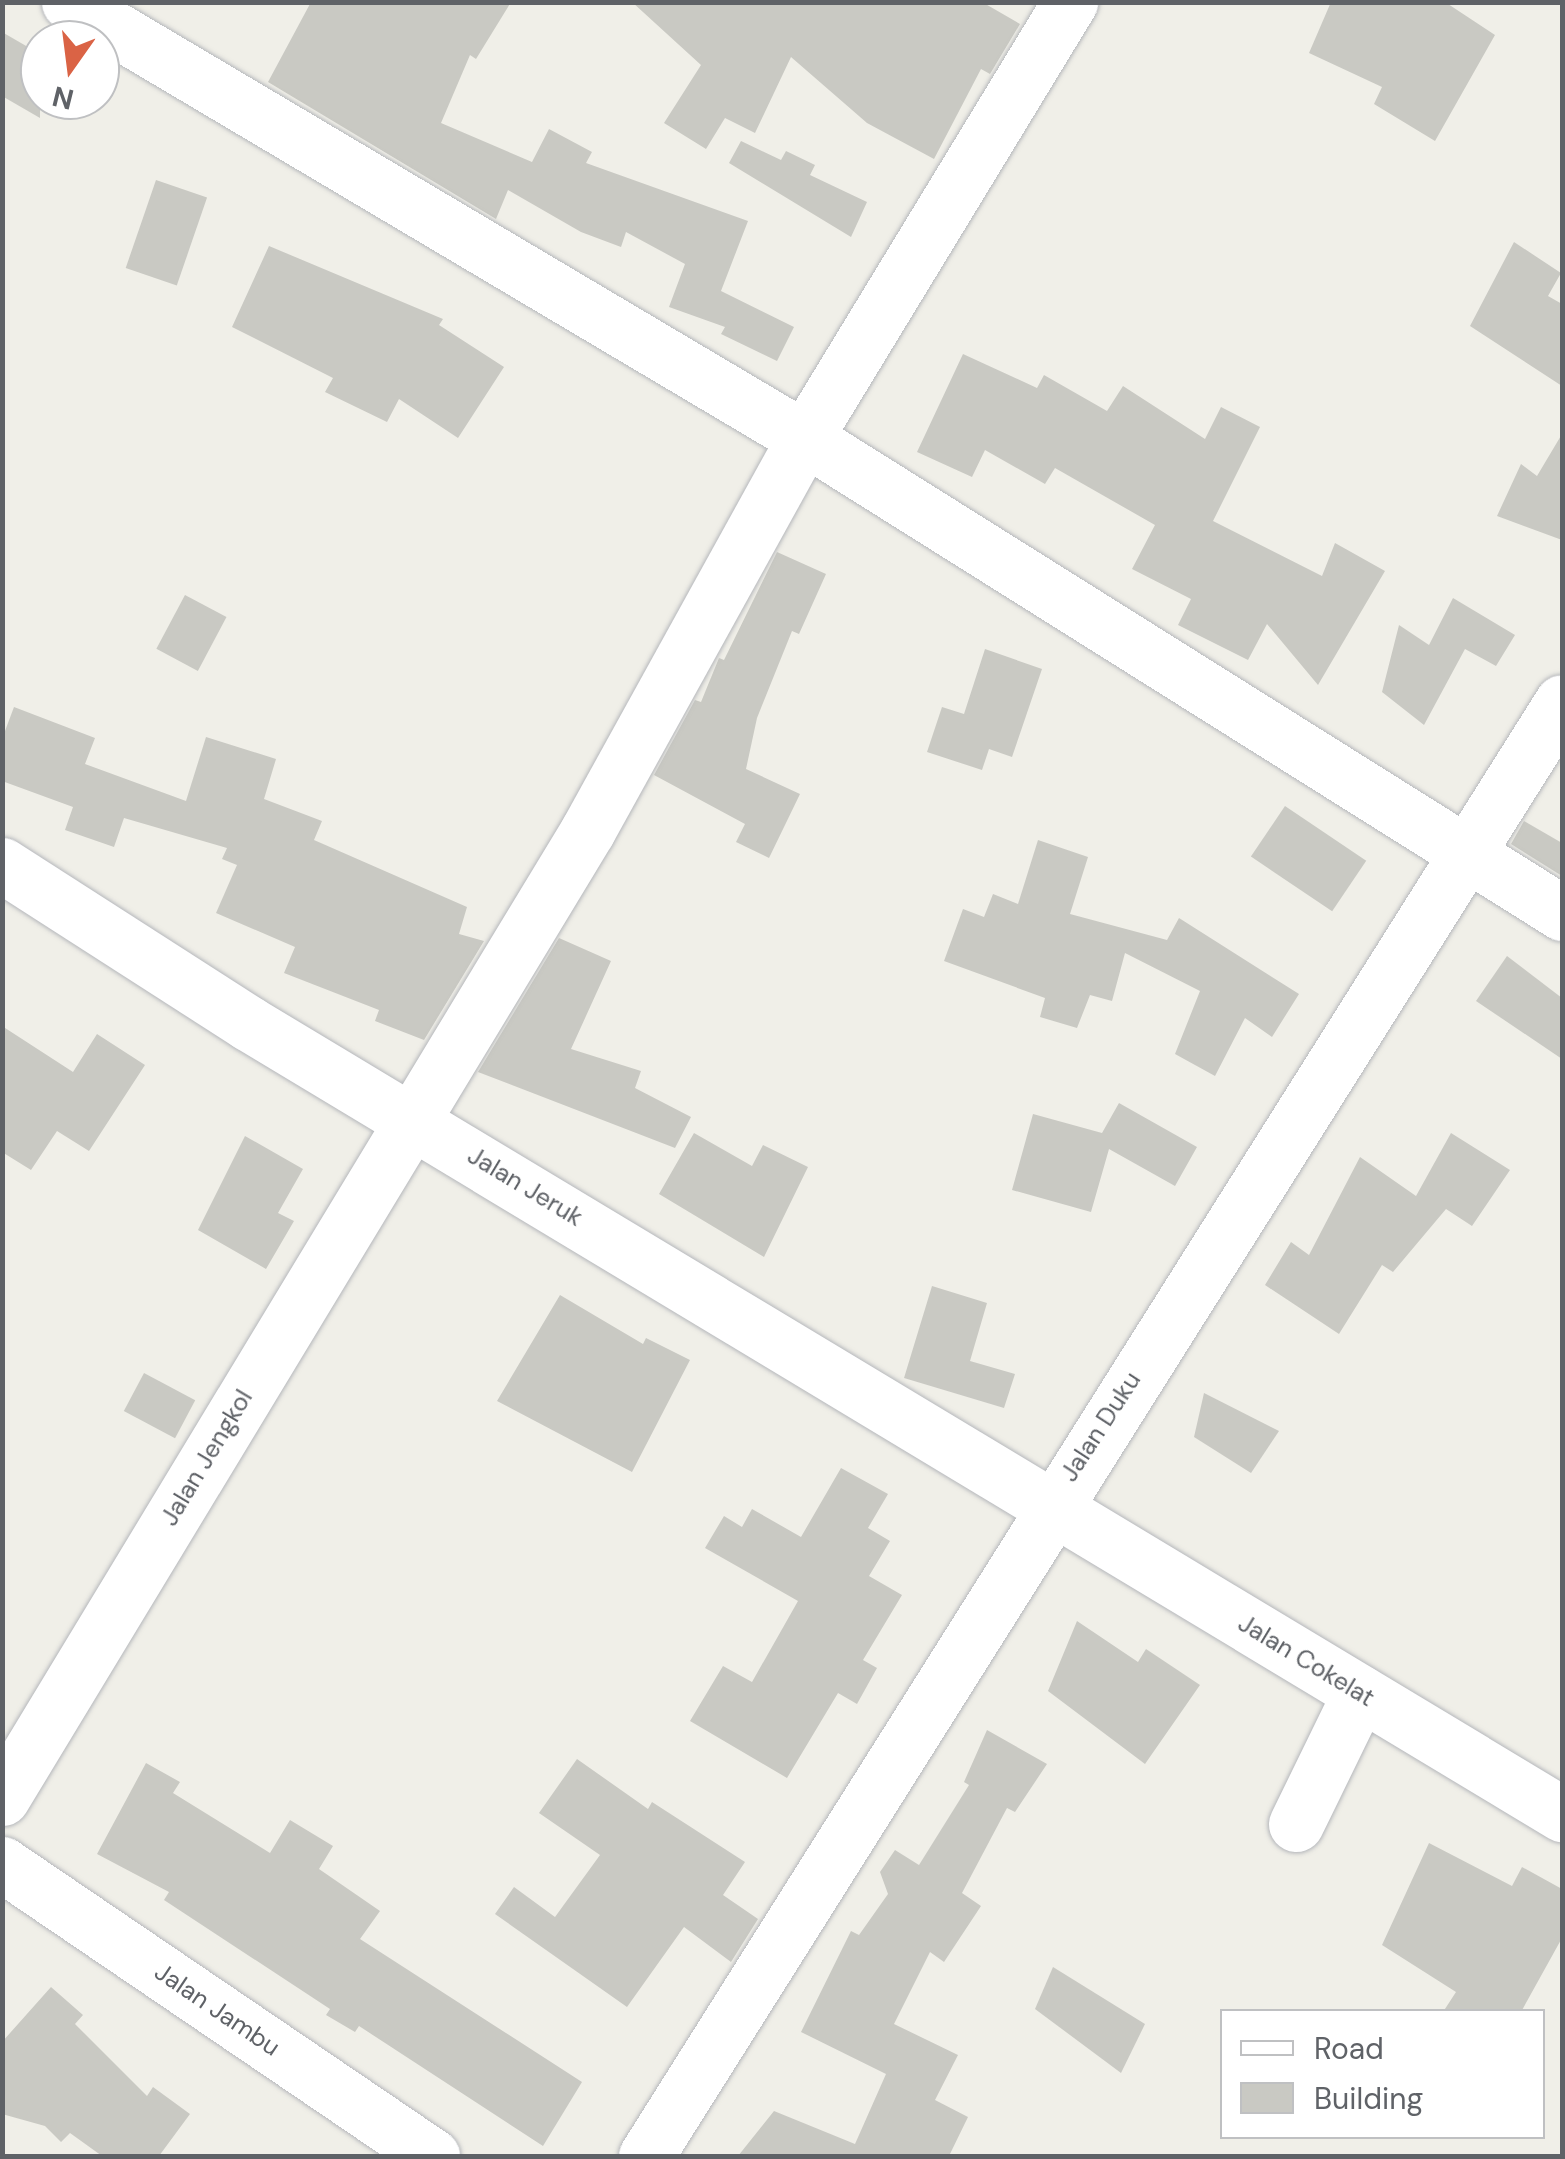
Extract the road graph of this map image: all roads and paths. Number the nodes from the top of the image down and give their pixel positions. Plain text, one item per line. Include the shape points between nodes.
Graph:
1 (69, 2) edge
2 (1070, 2) edge
3 (804, 439) junction
4 (1562, 702) edge
5 (1469, 857) junction
6 (2, 865) edge
7 (1562, 913) edge
8 (411, 1118) junction
9 (1051, 1504) junction
10 (1360, 1694) junction
11 (2, 1798) edge
12 (1562, 1814) edge
13 (1296, 1824) dead end
14 (2, 1864) edge
15 (432, 2156) edge
16 (646, 2156) edge

1 - 3 street
2 - 3 street, Jalan Jengkol
3 - 5 street
3 - 8 street, Jalan Jengkol via 588,830
4 - 5 street, Jalan Duku
5 - 7 street
5 - 9 street, Jalan Duku
6 - 8 street, Jalan Jeruk
8 - 9 street, Jalan Jeruk
8 - 11 street, Jalan Jengkol
9 - 10 street, Jalan Cokelat
9 - 16 street, Jalan Duku
10 - 12 street, Jalan Cokelat
10 - 13 street
14 - 15 street, Jalan Jambu

